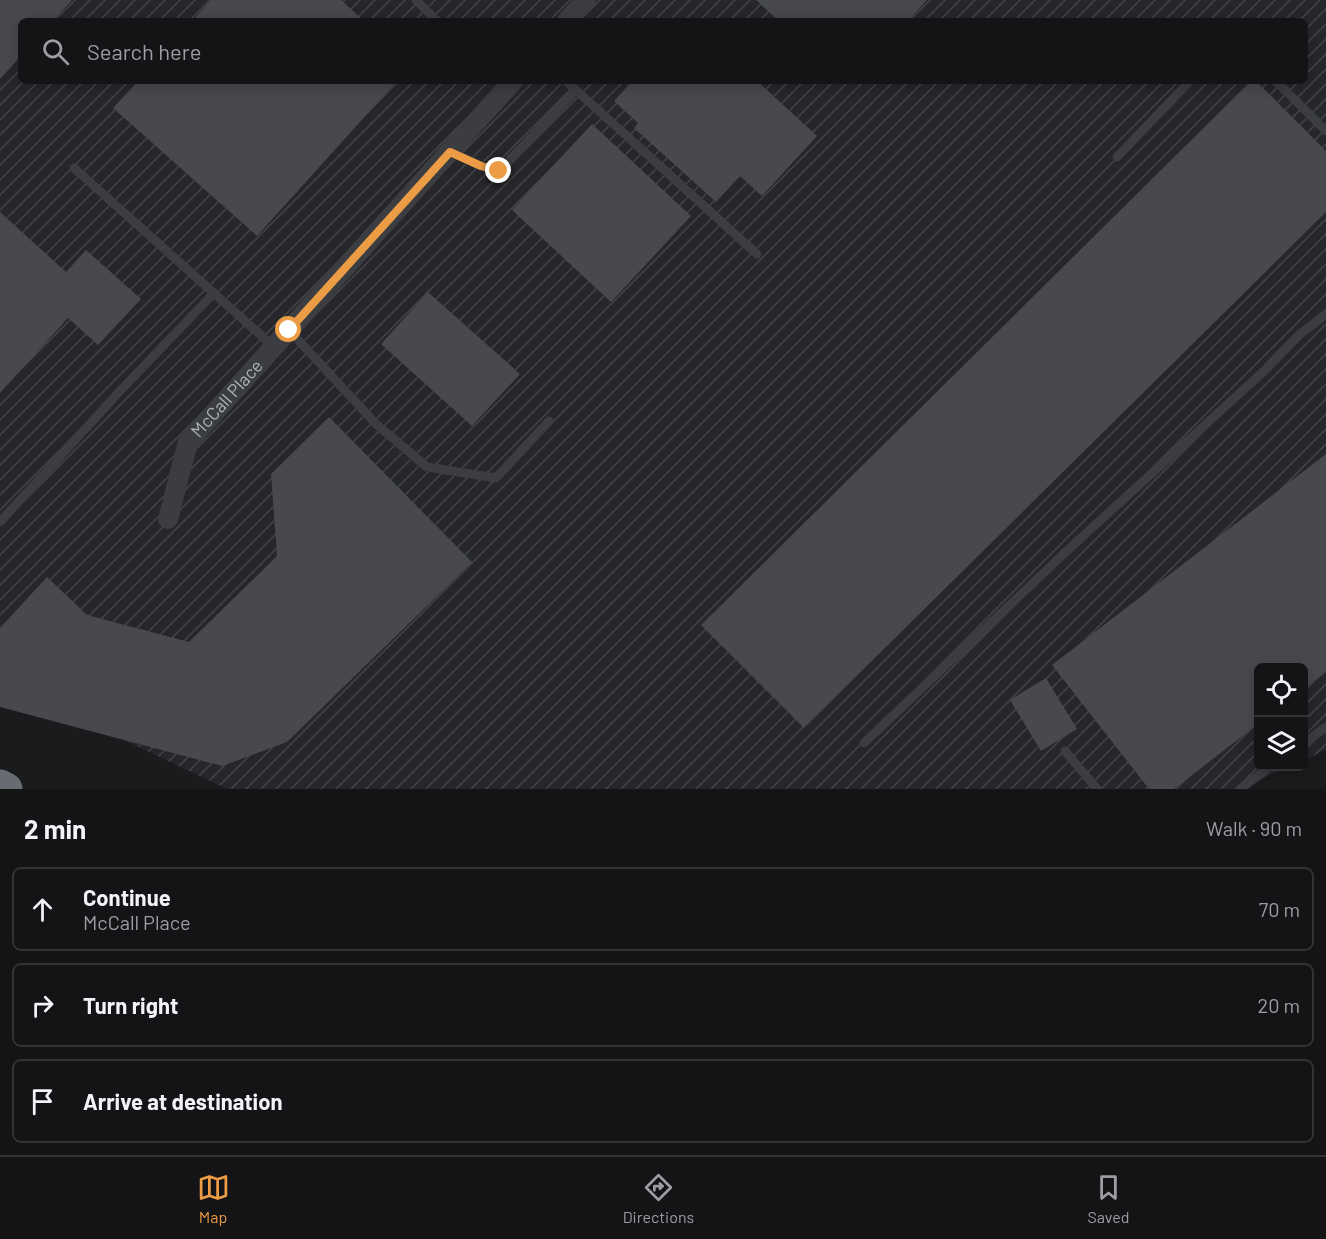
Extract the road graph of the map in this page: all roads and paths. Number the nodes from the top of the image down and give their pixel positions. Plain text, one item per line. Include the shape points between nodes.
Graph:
1 (416, 0) edge
2 (586, 0) edge
3 (434, 18) edge
4 (570, 18) edge
5 (505, 84) edge
6 (569, 84) edge
7 (1187, 84) edge
8 (1279, 84) edge
9 (576, 90) junction
10 (1326, 131) edge
11 (450, 152) junction
12 (1117, 157) dead end
13 (74, 168) dead end
14 (758, 254) dead end
15 (214, 293) junction
16 (1326, 314) edge
17 (289, 330) junction
18 (274, 347) junction
19 (549, 421) dead end
20 (168, 519) dead end
21 (0, 522) edge
22 (1326, 727) edge
23 (1308, 740) edge
24 (864, 744) dead end
25 (1065, 751) dead end
26 (1264, 771) edge
27 (0, 786) edge
28 (6, 789) edge
29 (1097, 789) edge
30 (1240, 789) edge

1 - 3 lane
2 - 4 street
5 - 11 street, McCall Place
6 - 9 lane
7 - 12 lane
8 - 10 lane
9 - 11 lane via 499,171
9 - 14 lane
11 - 17 street, McCall Place
13 - 15 lane
15 - 18 lane
15 - 21 lane
16 - 24 lane via 1299,335
17 - 18 street, McCall Place
17 - 19 lane via 376,424 427,467 496,478
18 - 20 street, McCall Place via 188,442
22 - 23 lane
25 - 29 lane
26 - 30 lane
27 - 28 highway

